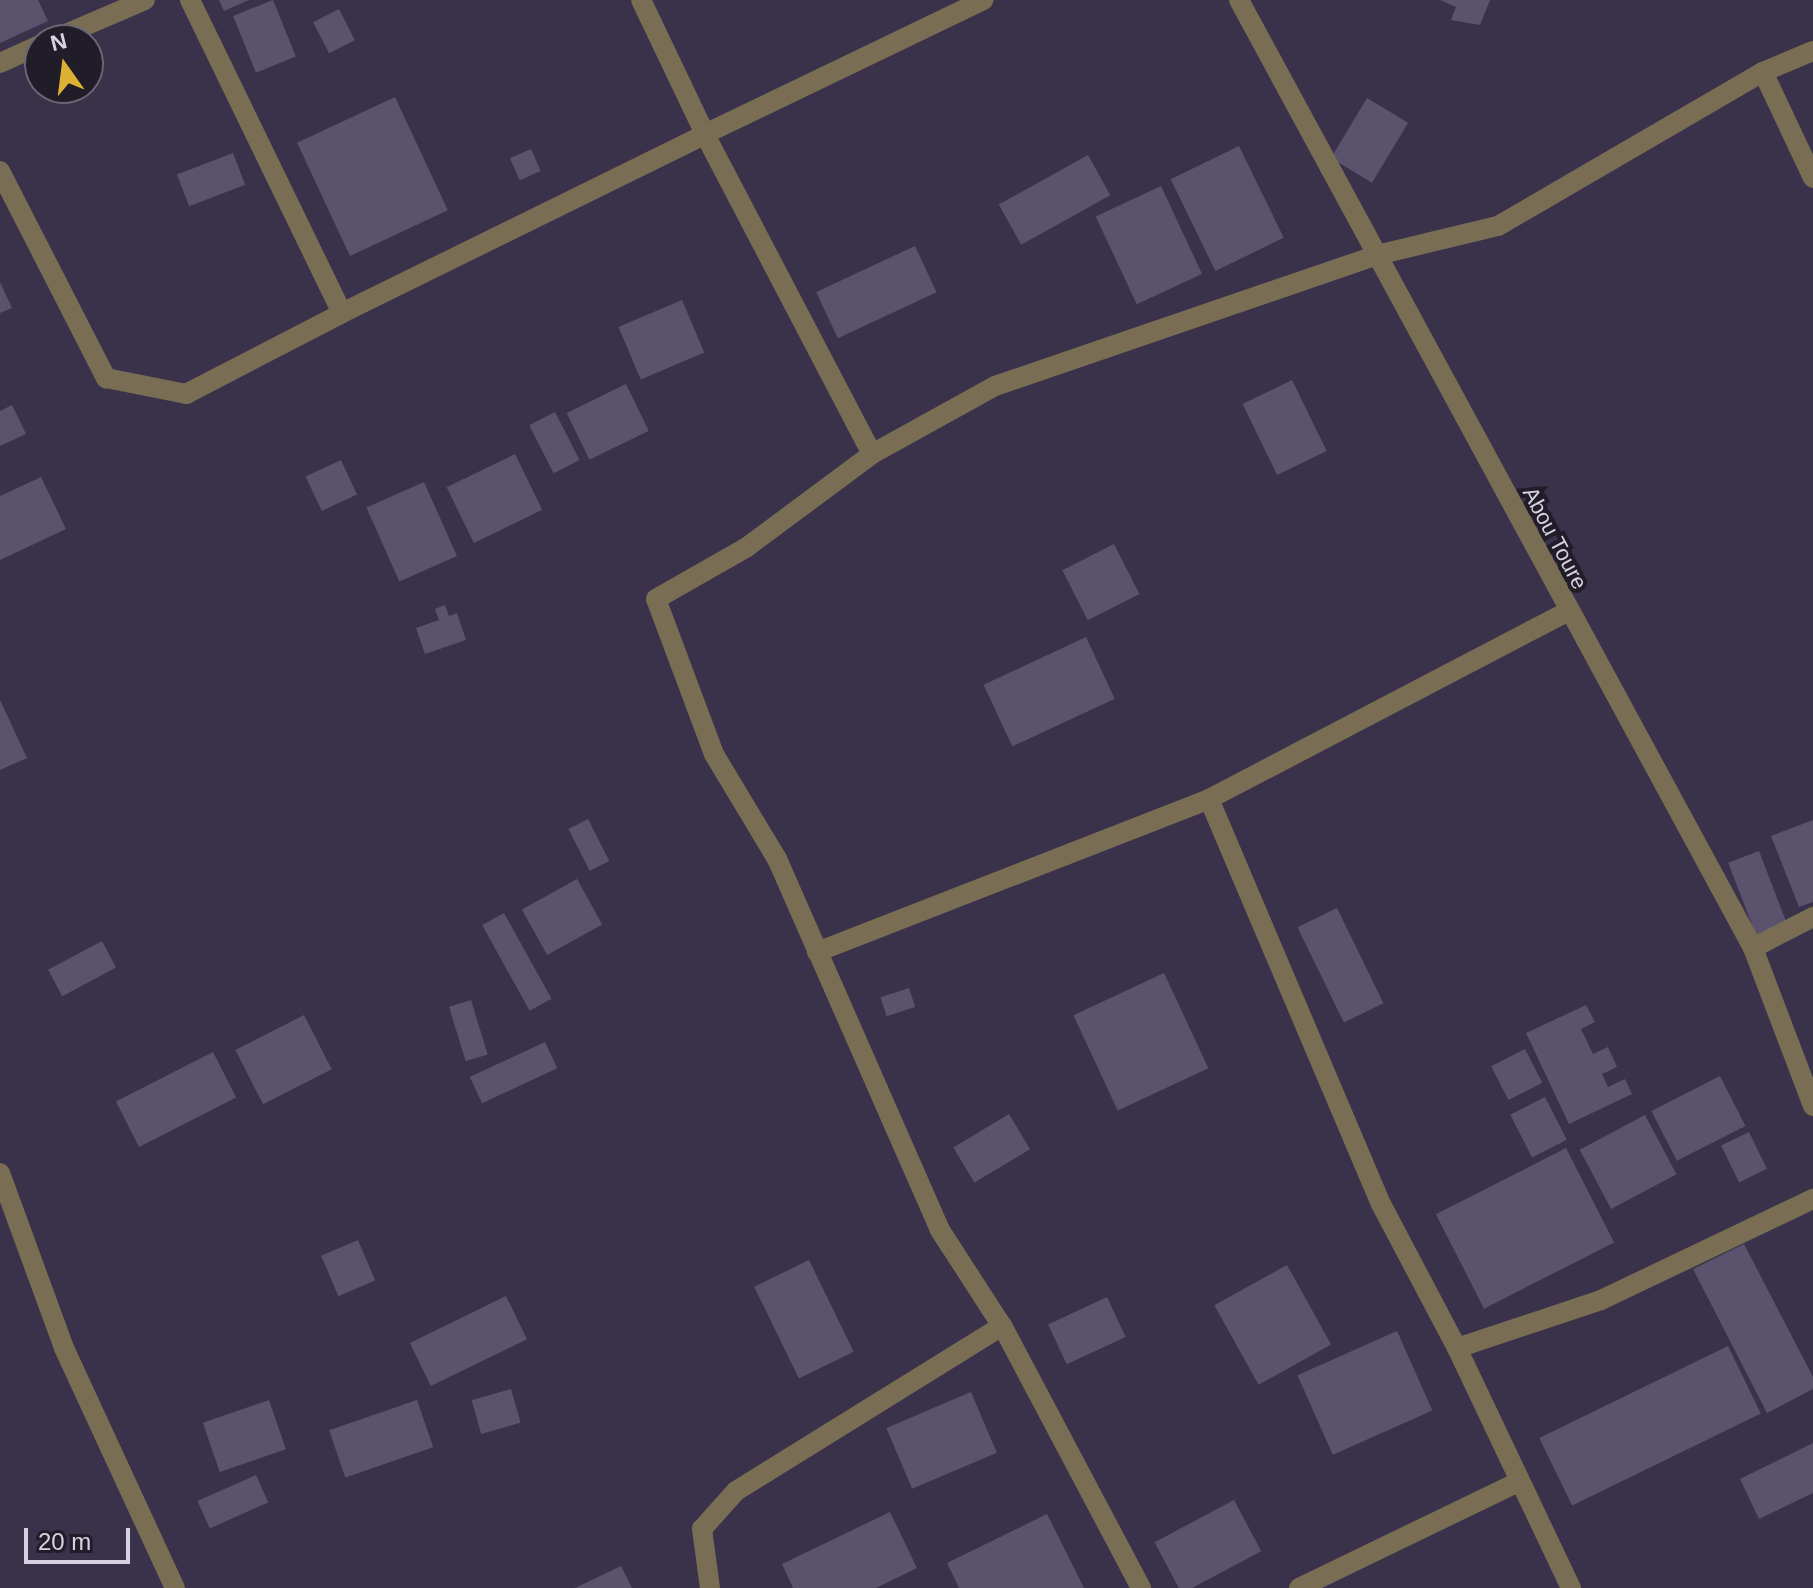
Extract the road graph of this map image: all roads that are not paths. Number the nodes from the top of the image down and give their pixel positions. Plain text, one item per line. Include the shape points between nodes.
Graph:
1 (145, 0) edge
2 (190, 0) edge
3 (641, 0) edge
4 (983, 0) edge
5 (1239, 0) edge
6 (89, 24) edge
7 (1813, 51) edge
8 (24, 52) edge
9 (0, 63) edge
10 (1763, 72) junction
11 (705, 134) junction
12 (0, 171) edge
13 (1813, 178) edge
14 (1377, 255) junction
15 (342, 313) junction
16 (872, 454) junction
17 (1567, 612) junction
18 (1209, 799) junction
19 (1813, 917) edge
20 (1753, 948) junction
21 (817, 952) junction
22 (1813, 1106) edge
23 (0, 1173) edge
24 (1813, 1199) edge
25 (1002, 1326) junction
26 (1457, 1348) junction
27 (1518, 1482) junction
28 (175, 1588) edge
29 (710, 1588) edge
30 (1141, 1588) edge
31 (1299, 1588) edge
32 (1571, 1588) edge

1 - 6 street
2 - 15 street
3 - 11 street
4 - 11 street
5 - 14 street, Abou Toure
7 - 10 street
8 - 9 street
10 - 13 street
10 - 14 street via 1498,226
11 - 15 street
11 - 16 street
12 - 15 street via 106,378 186,394
14 - 16 street via 995,386
14 - 17 street, Abou Toure
16 - 21 street via 747,547 656,599 714,754 777,859
17 - 18 street
17 - 20 street, Abou Toure
18 - 21 street
18 - 26 street via 1381,1204
19 - 20 street
20 - 22 street, Abou Toure
21 - 25 street via 940,1230
23 - 28 street via 64,1348
24 - 26 street via 1601,1300
25 - 29 street via 736,1491 702,1529
25 - 30 street
26 - 27 street
27 - 31 street
27 - 32 street

